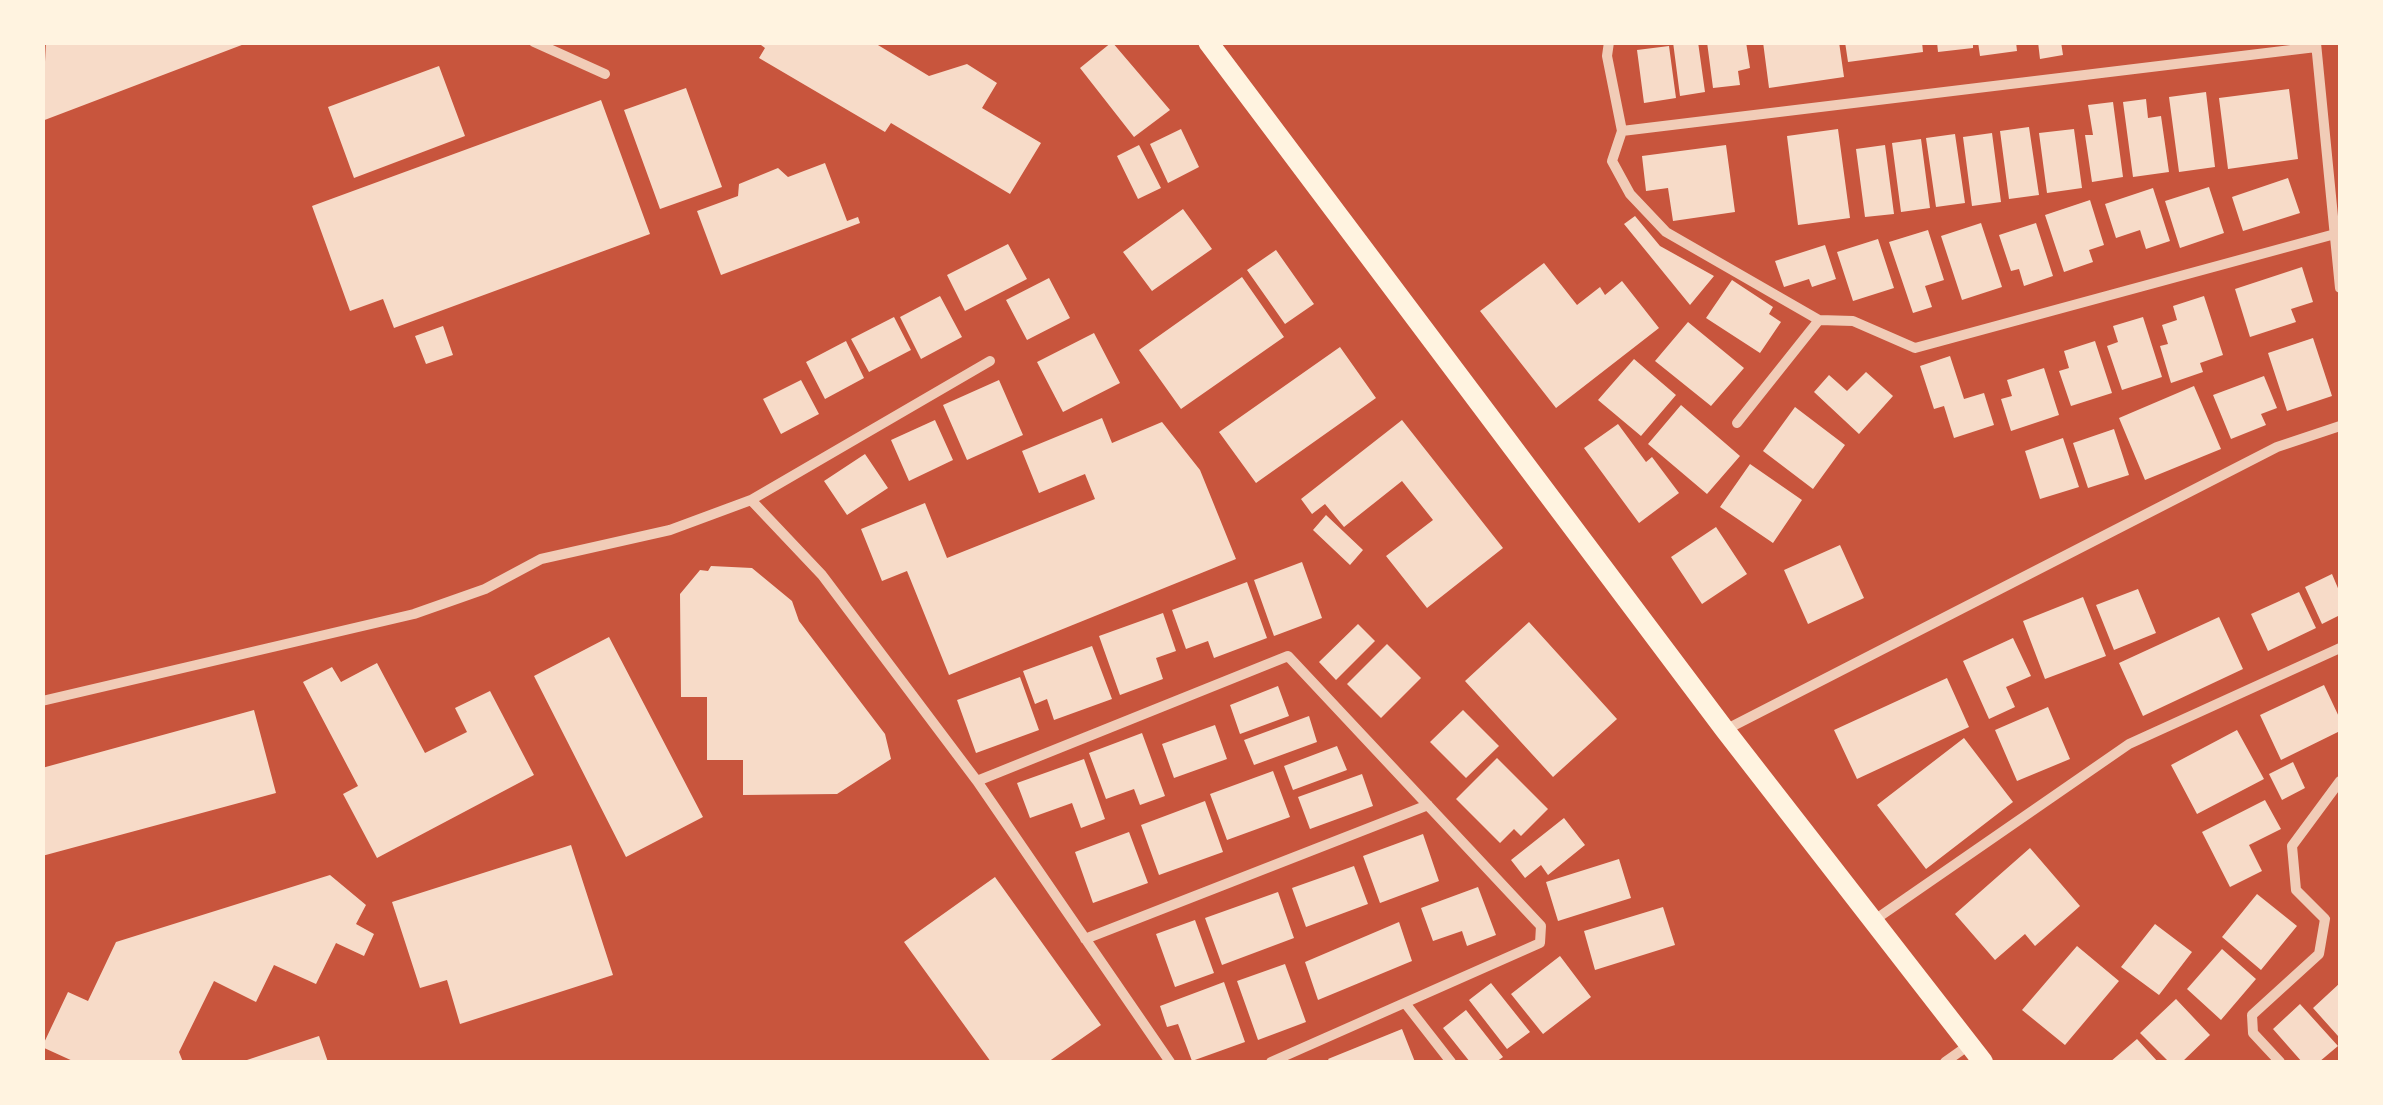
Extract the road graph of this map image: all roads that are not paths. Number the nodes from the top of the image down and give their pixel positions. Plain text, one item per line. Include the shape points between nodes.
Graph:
1 (534, 42) edge
2 (1208, 42) edge
3 (1609, 42) edge
4 (2316, 45) edge
5 (605, 74) dead end
6 (1622, 131) junction
7 (2335, 234) junction
8 (2340, 288) edge
9 (1819, 320) junction
10 (990, 361) dead end
11 (1737, 423) dead end
12 (2340, 426) edge
13 (751, 500) junction
14 (2340, 648) edge
15 (42, 701) edge
16 (1725, 730) junction
17 (977, 781) junction
18 (2340, 781) edge
19 (1428, 805) junction
20 (1873, 921) junction
21 (1085, 938) junction
22 (1405, 1003) junction
23 (1970, 1045) junction
24 (1170, 1062) edge
25 (1271, 1062) edge
26 (1451, 1062) edge
27 (1945, 1062) edge
28 (1983, 1062) edge
29 (2280, 1062) edge

1 - 5 street
2 - 16 main road
3 - 6 street
4 - 6 street
4 - 7 street
6 - 9 street via 1612,161 1630,194 1666,232
7 - 8 street
7 - 9 street via 1914,348 1853,321
9 - 11 street
10 - 13 street
12 - 16 street via 2277,446
13 - 15 street via 670,530 541,559 485,589 414,614
13 - 17 street via 822,575
14 - 20 street via 2128,744
16 - 20 main road
17 - 19 street via 1288,656
17 - 21 street
18 - 29 street via 2292,846 2296,890 2325,919 2320,954 2252,1014 2254,1033
19 - 21 street
19 - 22 street via 1541,926 1540,943
20 - 23 main road
21 - 24 street
22 - 25 street
22 - 26 street
23 - 27 street
23 - 28 main road

